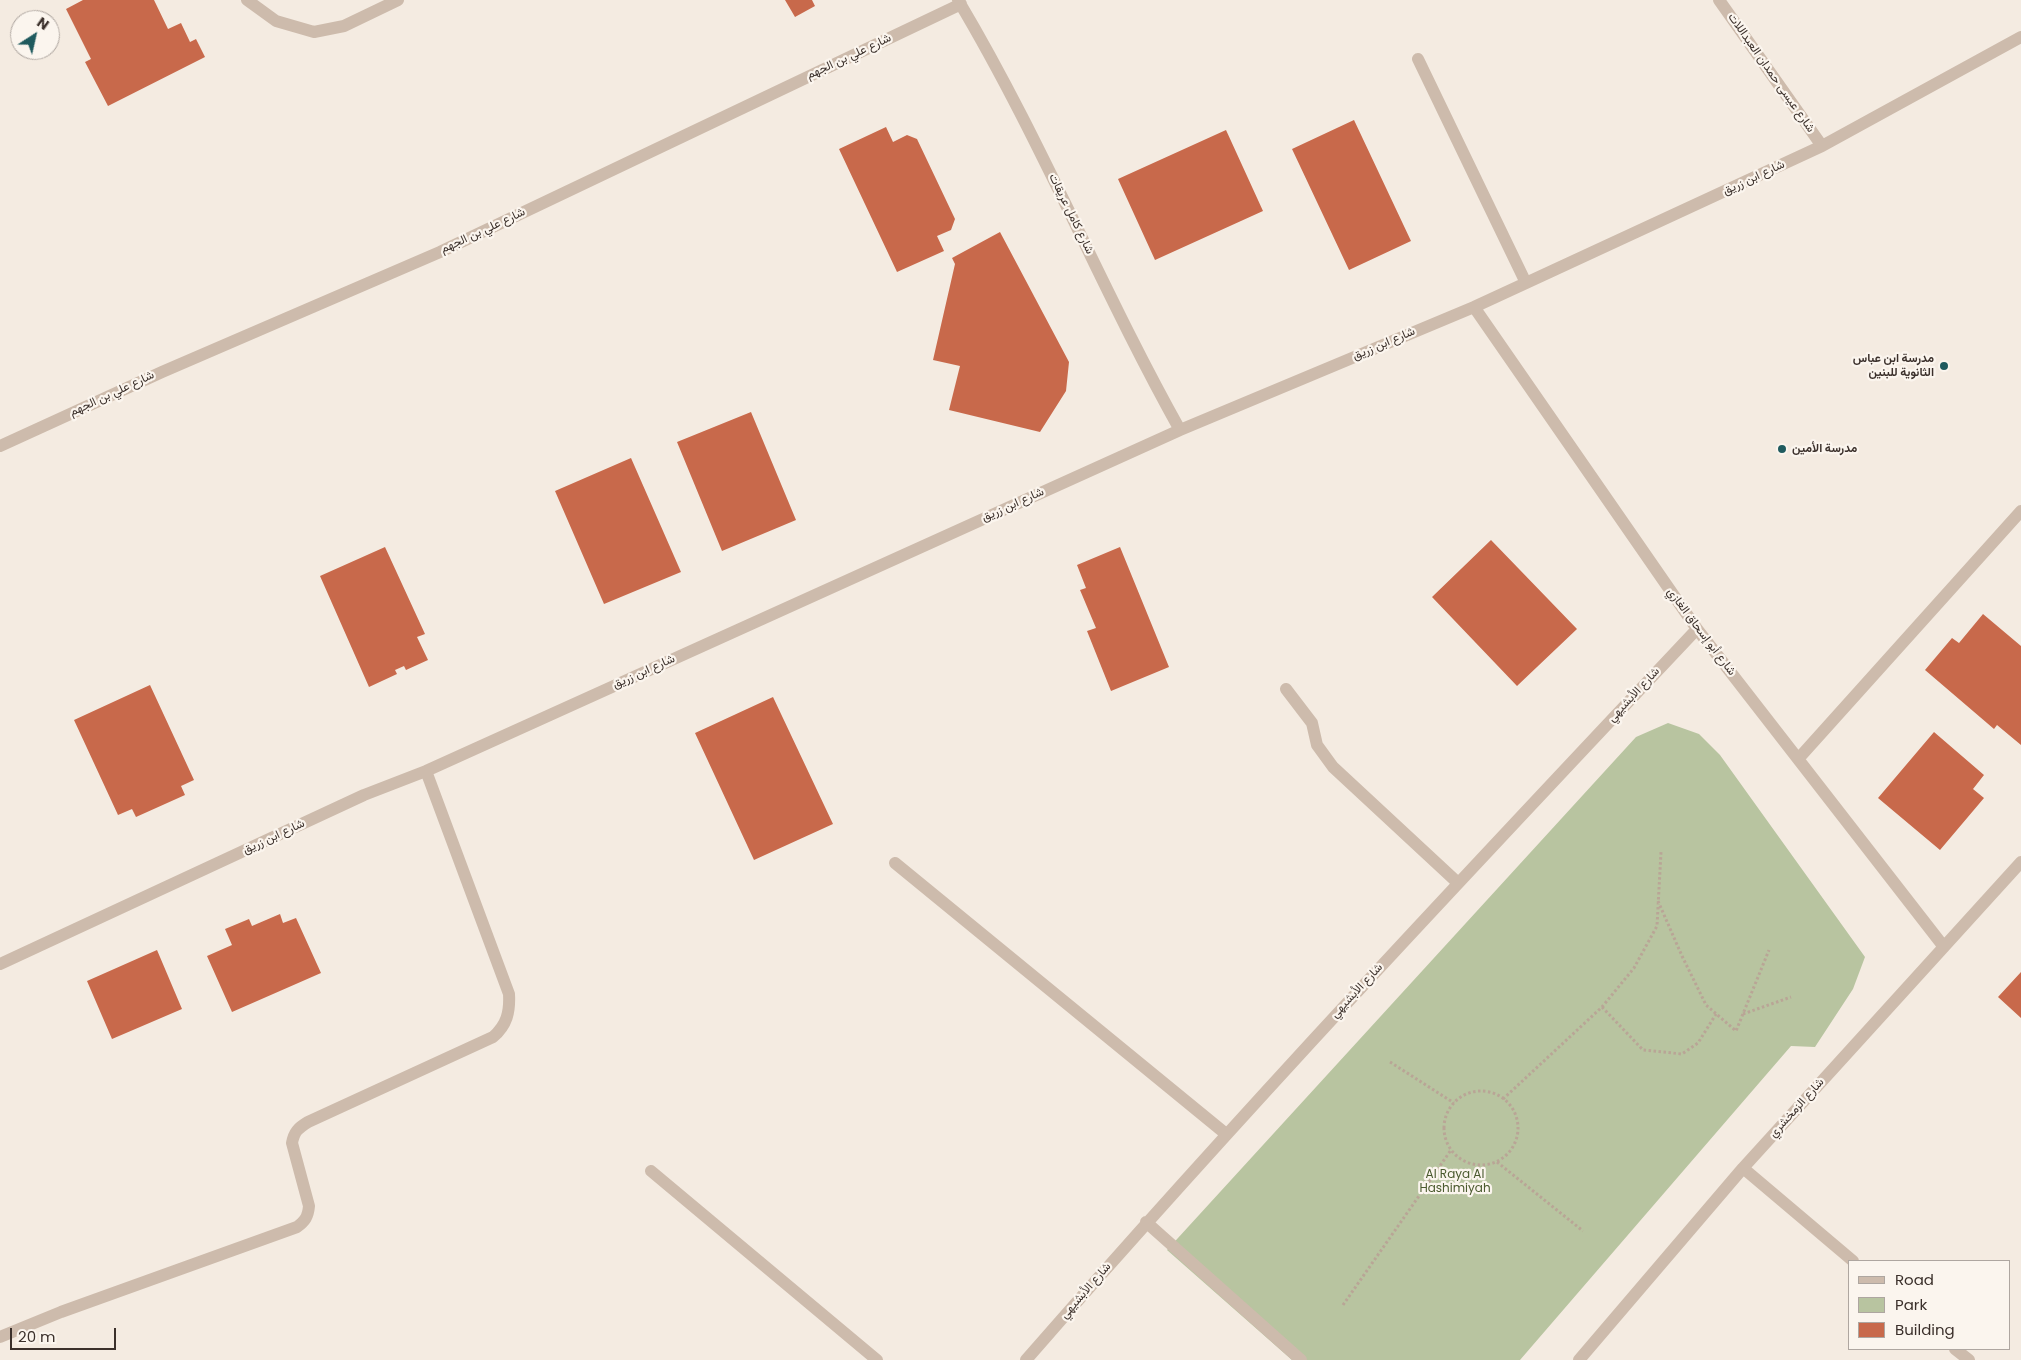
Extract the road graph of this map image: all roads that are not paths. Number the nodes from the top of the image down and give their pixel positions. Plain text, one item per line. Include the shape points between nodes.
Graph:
1 (247, 0) edge
2 (398, 0) edge
3 (1719, 0) edge
4 (959, 2) edge
5 (2021, 37) edge
6 (1418, 59) dead end
7 (1822, 146) junction
8 (1526, 283) junction
9 (1474, 307) junction
10 (1180, 430) junction
11 (0, 446) edge
12 (2021, 511) edge
13 (1697, 629) junction
14 (1286, 689) dead end
15 (1799, 758) junction
16 (426, 771) junction
17 (2021, 862) edge
18 (895, 863) dead end
19 (1458, 883) junction
20 (1944, 947) junction
21 (0, 964) edge
22 (1226, 1134) junction
23 (1743, 1168) junction
24 (651, 1171) dead end
25 (1146, 1222) junction
26 (1852, 1260) edge
27 (0, 1337) edge
28 (1957, 1350) edge
29 (877, 1360) edge
30 (1026, 1360) edge
31 (1300, 1360) edge
32 (1579, 1360) edge
33 (1969, 1360) edge

1 - 2 street via 276,21 314,32 344,26
3 - 7 street, شارع عيسى حمدان العبداللات
4 - 10 street, شارع كامل عريقات via 1014,101 1151,379
4 - 11 street, شارع علي بن الجهم via 440,252
5 - 7 street, شارع ابن زريق
6 - 8 street
7 - 8 street, شارع ابن زريق
8 - 9 street, شارع ابن زريق
9 - 10 street, شارع ابن زريق
9 - 13 street, شارع أبو إسحاق الغازي
10 - 16 street, شارع ابن زريق
12 - 15 street
13 - 15 street, شارع أبو إسحاق الغازي
13 - 19 street, شارع الأبشيهي
14 - 19 street via 1312,724 1317,745 1333,767
15 - 20 street, شارع أبو إسحاق الغازي
16 - 21 street, شارع ابن زريق via 356,799
16 - 27 street via 509,994 510,1009 502,1029 493,1037 298,1128 292,1143 309,1206 305,1221 297,1227
17 - 20 street, شارع الزمخشري
18 - 22 street
19 - 22 street, شارع الأبشيهي
20 - 23 street, شارع الزمخشري
22 - 25 street, شارع الأبشيهي
23 - 26 street
23 - 32 street, شارع الزمخشري
24 - 29 street
25 - 30 street, شارع الأبشيهي
25 - 31 street
28 - 33 street

